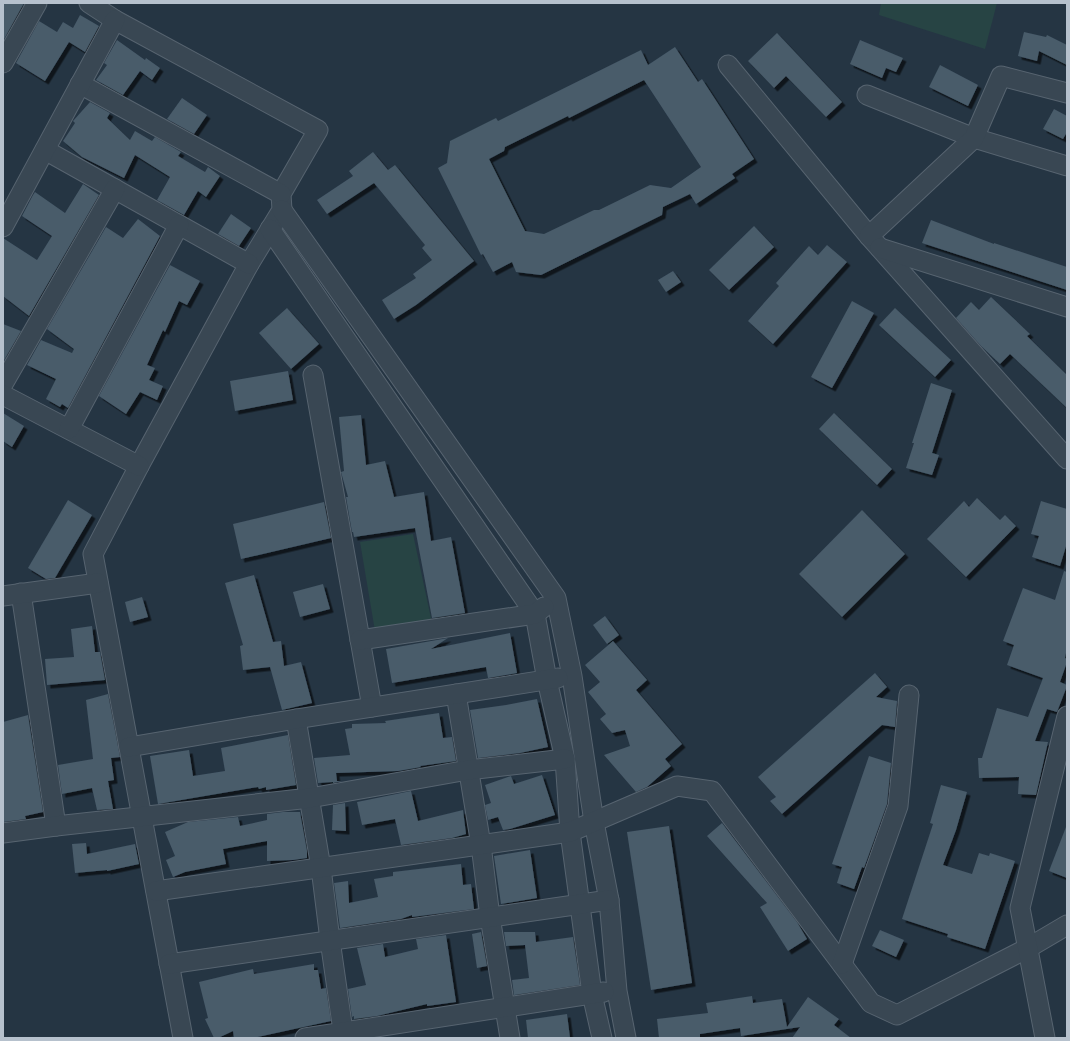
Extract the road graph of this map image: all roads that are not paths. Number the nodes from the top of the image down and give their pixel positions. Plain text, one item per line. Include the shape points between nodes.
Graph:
1 (37, 3) edge
2 (89, 3) edge
3 (115, 20) junction
4 (3, 63) edge
5 (728, 64) dead end
6 (80, 84) junction
7 (1067, 93) edge
8 (867, 95) dead end
9 (974, 138) junction
10 (45, 150) junction
11 (1067, 166) edge
12 (115, 189) junction
13 (281, 202) junction
14 (179, 225) junction
15 (3, 227) edge
16 (270, 229) junction
17 (874, 242) junction
18 (249, 264) junction
19 (1067, 307) edge
20 (312, 375) dead end
21 (3, 384) edge
22 (3, 395) edge
23 (69, 429) junction
24 (1067, 459) edge
25 (139, 466) junction
26 (98, 583) junction
27 (12, 595) edge
28 (556, 598) junction
29 (535, 614) junction
30 (360, 640) junction
31 (572, 676) junction
32 (547, 680) junction
33 (456, 694) junction
34 (909, 695) dead end
35 (372, 707) junction
36 (1067, 716) edge
37 (296, 719) junction
38 (129, 747) junction
39 (565, 759) junction
40 (468, 770) junction
41 (310, 798) junction
42 (142, 816) junction
43 (594, 822) junction
44 (56, 826) junction
45 (570, 832) junction
46 (3, 833) edge
47 (481, 845) junction
48 (321, 868) junction
49 (156, 891) junction
50 (609, 900) junction
51 (580, 904) junction
52 (490, 917) junction
53 (1067, 925) edge
54 (330, 940) junction
55 (1028, 948) junction
56 (169, 964) junction
57 (842, 964) junction
58 (617, 991) junction
59 (592, 994) junction
60 (505, 1008) junction
61 (344, 1035) edge
62 (183, 1038) edge
63 (305, 1038) edge
64 (510, 1038) edge
65 (602, 1038) edge
66 (626, 1038) edge
67 (1045, 1038) edge

1 - 4 street
2 - 3 street
3 - 6 street
3 - 13 street via 318,130
5 - 17 street
6 - 10 street
6 - 13 street
7 - 9 street via 1001,76
8 - 9 street
9 - 11 street
9 - 17 street
10 - 12 street
10 - 15 street
12 - 14 street
12 - 21 street
13 - 16 street
13 - 28 street
14 - 18 street
14 - 23 street
16 - 18 street
16 - 29 street
17 - 19 street
17 - 24 street
18 - 25 street
20 - 30 street
22 - 23 street
23 - 25 street
25 - 26 street via 93,554
26 - 27 street
26 - 38 street
27 - 44 street
28 - 29 street
28 - 31 street
29 - 30 street
29 - 32 street
30 - 35 street
31 - 32 street
31 - 43 street
32 - 33 street
32 - 39 street
33 - 35 street
33 - 40 street
34 - 57 street via 898,806
35 - 37 street
36 - 55 street via 1020,908
37 - 38 street
37 - 41 street
38 - 42 street
39 - 40 street
39 - 45 street
40 - 41 street
40 - 47 street
41 - 42 street
41 - 48 street
42 - 44 street
42 - 49 street
43 - 45 street
43 - 50 street
43 - 57 street via 677,786 712,791
44 - 46 street
45 - 47 street
45 - 51 street
47 - 48 street
47 - 52 street
48 - 49 street
48 - 54 street
49 - 56 street
50 - 51 street
50 - 58 street
51 - 52 street
51 - 59 street
52 - 54 street
52 - 60 street
53 - 55 street
54 - 56 street
54 - 61 street
55 - 57 street via 897,1015 871,1003
55 - 67 street
56 - 62 street
58 - 59 street
58 - 66 street
59 - 60 street
59 - 65 street
60 - 61 street
60 - 64 street
61 - 63 street

